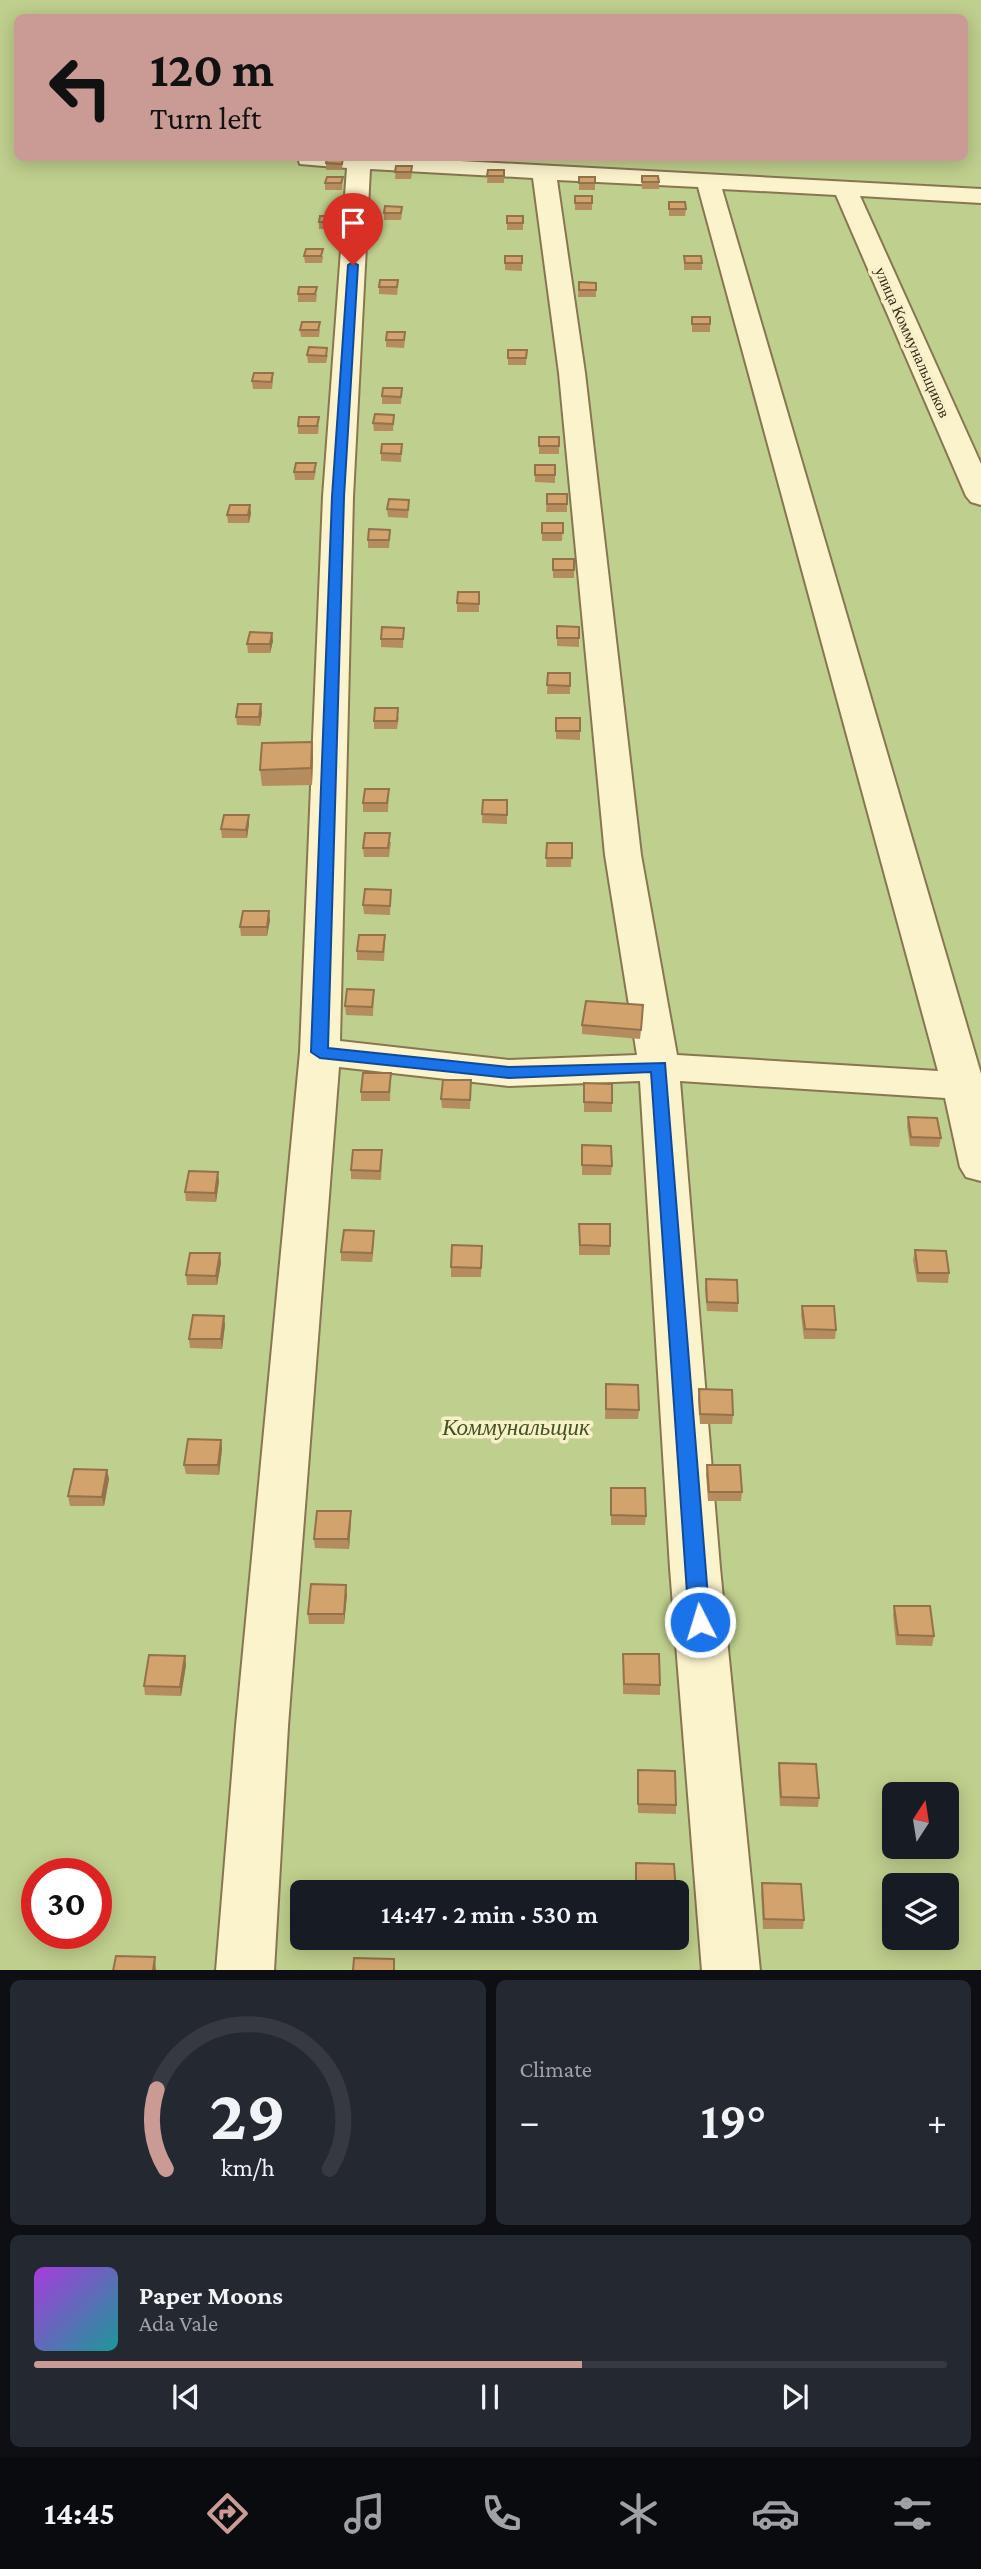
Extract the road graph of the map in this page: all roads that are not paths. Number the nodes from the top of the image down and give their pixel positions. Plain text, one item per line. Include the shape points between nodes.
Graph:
1 (342, 161) edge
2 (359, 162) junction
3 (544, 171) junction
4 (708, 181) junction
5 (845, 189) junction
6 (981, 196) edge
7 (981, 496) edge
8 (320, 1052) junction
9 (659, 1067) junction
10 (972, 1086) edge
11 (981, 1167) edge
12 (245, 1970) edge
13 (731, 1970) edge

1 - 2 street
2 - 3 street
2 - 8 street via 338,497
3 - 4 street
3 - 9 street via 572,373 623,855
4 - 5 street
4 - 10 street
5 - 6 street
5 - 7 street, улица Коммунальщиков
8 - 9 street via 509,1073
8 - 12 street
9 - 10 street
9 - 13 street via 695,1568
10 - 11 street

